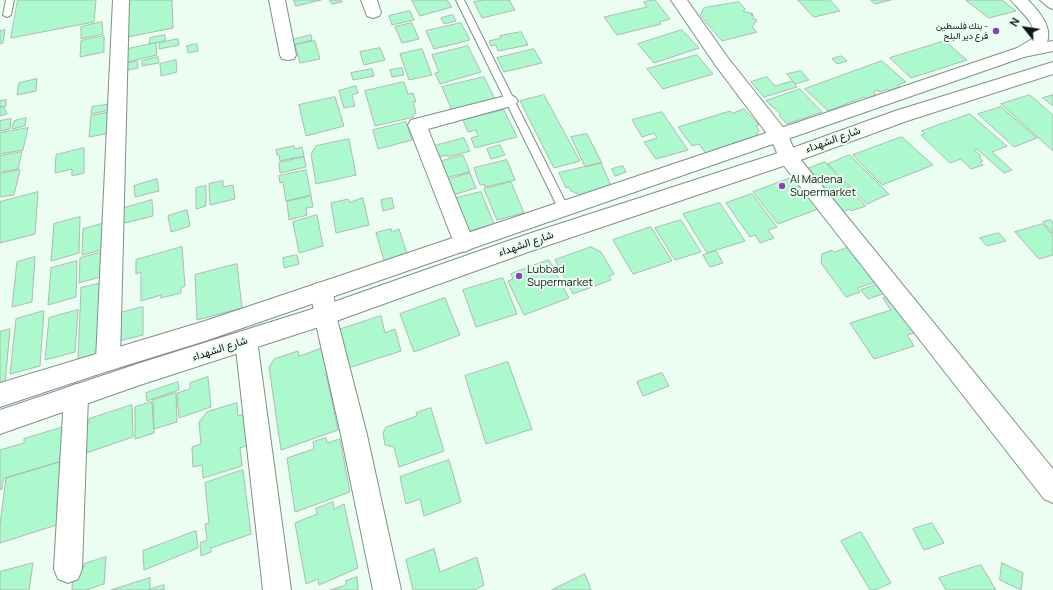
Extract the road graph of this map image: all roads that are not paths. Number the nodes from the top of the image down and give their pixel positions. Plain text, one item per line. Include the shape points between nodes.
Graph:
1 (10, 0) edge
2 (121, 0) edge
3 (277, 0) edge
4 (460, 0) edge
5 (1019, 0) edge
6 (1048, 0) edge
7 (686, 1) edge
8 (1053, 4) edge
9 (7, 14) dead end
10 (1053, 46) edge
11 (1021, 52) junction
12 (288, 55) dead end
13 (1048, 71) edge
14 (509, 101) junction
15 (779, 136) junction
16 (788, 157) junction
17 (564, 209) junction
18 (464, 243) junction
19 (322, 291) junction
20 (325, 315) junction
21 (246, 340) junction
22 (108, 360) junction
23 (0, 395) edge
24 (76, 396) junction
25 (0, 422) edge
26 (1053, 490) edge
27 (68, 569) dead end
28 (277, 590) edge
29 (387, 590) edge

1 - 9 lane
2 - 22 main road
3 - 12 main road
4 - 14 lane
5 - 11 main road via 1039,23 1042,35 1039,41
6 - 8 main road
7 - 15 main road via 722,62
10 - 11 main road, شارع الشهداء
11 - 15 main road, شارع الشهداء
13 - 16 main road, شارع الشهداء via 900,116
14 - 17 lane
14 - 18 main road via 417,125
15 - 16 main road
15 - 17 main road, شارع الشهداء
16 - 20 main road, شارع الشهداء via 525,244
16 - 26 main road
17 - 18 main road, شارع الشهداء
18 - 19 main road, شارع الشهداء
19 - 20 main road
19 - 22 main road, شارع الشهداء via 205,331
20 - 21 main road, شارع الشهداء
20 - 29 main road
21 - 24 main road, شارع الشهداء
21 - 28 main road
22 - 23 main road, شارع الشهداء
24 - 25 main road, شارع الشهداء
24 - 27 main road

